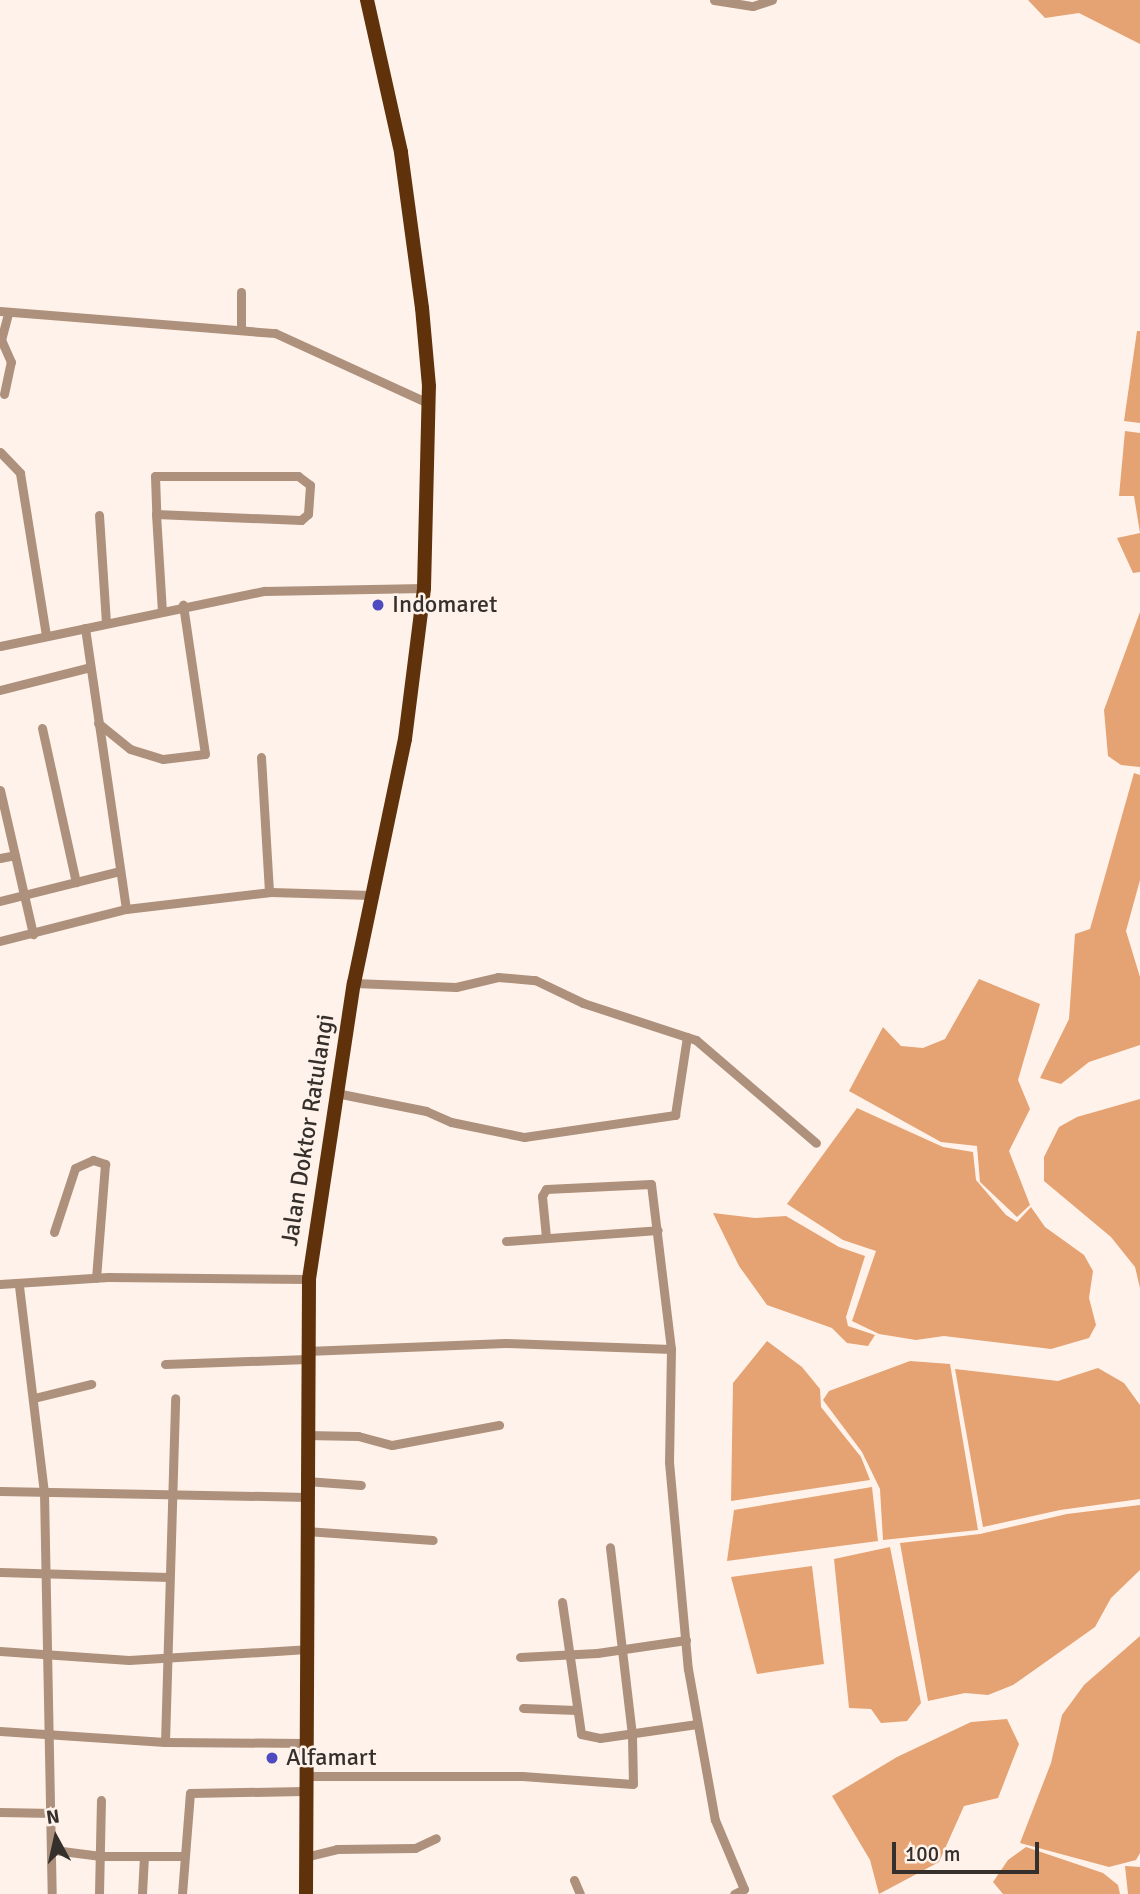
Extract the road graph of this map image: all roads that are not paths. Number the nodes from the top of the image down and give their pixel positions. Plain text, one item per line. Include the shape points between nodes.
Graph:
1 (368, 0) edge
2 (714, 0) edge
3 (772, 0) edge
4 (241, 292) dead end
5 (4, 312) edge
6 (240, 328) junction
7 (4, 394) dead end
8 (428, 403) junction
9 (0, 452) edge
10 (156, 513) junction
11 (99, 515) dead end
12 (424, 588) junction
13 (183, 606) junction
14 (162, 611) junction
15 (106, 623) junction
16 (85, 628) junction
17 (46, 635) junction
18 (0, 646) edge
19 (90, 667) junction
20 (0, 690) edge
21 (98, 723) junction
22 (42, 728) dead end
23 (261, 757) dead end
24 (0, 790) edge
25 (3, 816) edge
26 (15, 855) junction
27 (0, 858) edge
28 (119, 871) junction
29 (76, 882) junction
30 (269, 892) junction
31 (24, 895) junction
32 (371, 895) junction
33 (0, 901) edge
34 (126, 908) junction
35 (33, 934) junction
36 (0, 942) edge
37 (354, 983) junction
38 (687, 1037) junction
39 (336, 1093) junction
40 (816, 1143) dead end
41 (658, 1230) junction
42 (54, 1232) dead end
43 (546, 1237) junction
44 (506, 1241) dead end
45 (96, 1278) junction
46 (309, 1279) junction
47 (0, 1284) edge
48 (19, 1286) junction
49 (671, 1349) junction
50 (307, 1355) junction
51 (165, 1364) dead end
52 (91, 1384) dead end
53 (34, 1398) junction
54 (175, 1398) dead end
55 (499, 1425) dead end
56 (306, 1435) junction
57 (306, 1481) junction
58 (360, 1485) dead end
59 (0, 1491) edge
60 (44, 1492) junction
61 (171, 1497) junction
62 (307, 1497) junction
63 (306, 1531) junction
64 (433, 1540) dead end
65 (610, 1548) dead end
66 (0, 1572) edge
67 (45, 1573) junction
68 (168, 1577) junction
69 (562, 1602) dead end
70 (686, 1640) junction
71 (307, 1649) junction
72 (623, 1650) junction
73 (0, 1651) edge
74 (45, 1653) junction
75 (569, 1655) junction
76 (166, 1657) junction
77 (520, 1657) dead end
78 (523, 1709) dead end
79 (576, 1710) junction
80 (697, 1724) junction
81 (0, 1731) edge
82 (632, 1734) junction
83 (48, 1735) junction
84 (165, 1742) junction
85 (305, 1743) junction
86 (304, 1783) junction
87 (101, 1800) dead end
88 (0, 1811) edge
89 (53, 1813) junction
90 (436, 1838) dead end
91 (54, 1850) junction
92 (101, 1856) junction
93 (144, 1856) junction
94 (182, 1856) junction
95 (305, 1857) junction
96 (574, 1880) dead end
97 (746, 1892) edge
98 (52, 1894) edge
99 (99, 1894) edge
100 (142, 1894) edge
101 (182, 1894) edge
102 (306, 1894) edge
103 (580, 1894) edge
104 (734, 1894) edge

1 - 8 highway, Jalan Doktor Ratulangi via 405,176
2 - 3 street via 753,6
4 - 6 street
5 - 6 street
5 - 7 street via 1,340 11,362
6 - 8 street via 283,335
8 - 12 highway, Jalan Doktor Ratulangi
9 - 17 street via 20,473
10 - 10 street via 157,475 298,477 310,485 309,514 301,520
10 - 14 street
11 - 15 street
12 - 13 street via 264,591
12 - 32 highway, Jalan Doktor Ratulangi via 405,739
13 - 14 street
13 - 21 street via 205,754 163,759 130,749
14 - 15 street
15 - 16 street
16 - 17 street
16 - 19 street
17 - 18 street
19 - 20 street
19 - 21 street
21 - 28 street
22 - 29 street
23 - 30 street
24 - 25 street
25 - 26 street
26 - 27 street
26 - 31 street
28 - 29 street
28 - 34 street
29 - 31 street
30 - 32 street
30 - 34 street
31 - 33 street
31 - 35 street
32 - 37 highway, Jalan Doktor Ratulangi
34 - 35 street
35 - 36 street
37 - 38 street via 456,987 523,976 583,1003
37 - 39 highway, Jalan Doktor Ratulangi
38 - 39 street via 675,1115 524,1137
38 - 40 street
39 - 46 highway, Jalan Doktor Ratulangi
41 - 43 street
41 - 43 street via 649,1182 601,1184 543,1191
41 - 49 street
42 - 45 street via 75,1168 93,1160 104,1164
43 - 44 street
45 - 46 street
45 - 48 street
46 - 50 highway, Jalan Doktor Ratulangi
47 - 48 street
48 - 53 street
49 - 50 street via 505,1343
49 - 70 street via 668,1462
50 - 51 street
50 - 56 highway, Jalan Doktor Ratulangi
52 - 53 street
53 - 60 street
54 - 61 street
55 - 56 street via 392,1445 358,1436
56 - 57 highway, Jalan Doktor Ratulangi
57 - 58 street
57 - 62 highway, Jalan Doktor Ratulangi
59 - 60 street
60 - 61 street
60 - 67 street
61 - 62 street
61 - 68 street
62 - 63 highway, Jalan Doktor Ratulangi
63 - 64 street
63 - 71 highway, Jalan Doktor Ratulangi
65 - 72 street
66 - 67 street
67 - 68 street
67 - 74 street
68 - 76 street
69 - 75 street
70 - 72 street
70 - 80 street
71 - 76 street
71 - 85 highway, Jalan Doktor Ratulangi
72 - 75 street
72 - 82 street
73 - 74 street
74 - 76 street via 128,1660
74 - 83 street
75 - 77 street
75 - 79 street
76 - 84 street
78 - 79 street
79 - 82 street via 580,1731 589,1738
80 - 82 street
80 - 97 street via 719,1836
81 - 83 street
82 - 86 street via 636,1779 624,1786 523,1776
83 - 84 street
83 - 89 street
84 - 85 street
85 - 86 highway, Jalan Doktor Ratulangi
86 - 94 street via 190,1793
86 - 95 highway, Jalan Doktor Ratulangi
87 - 92 street
88 - 89 street
89 - 91 street
90 - 95 street via 415,1849 337,1849
91 - 92 street
91 - 98 street
92 - 93 street
92 - 99 street
93 - 94 street
93 - 100 street
94 - 101 street
95 - 102 highway, Jalan Doktor Ratulangi
96 - 103 street
97 - 104 street

